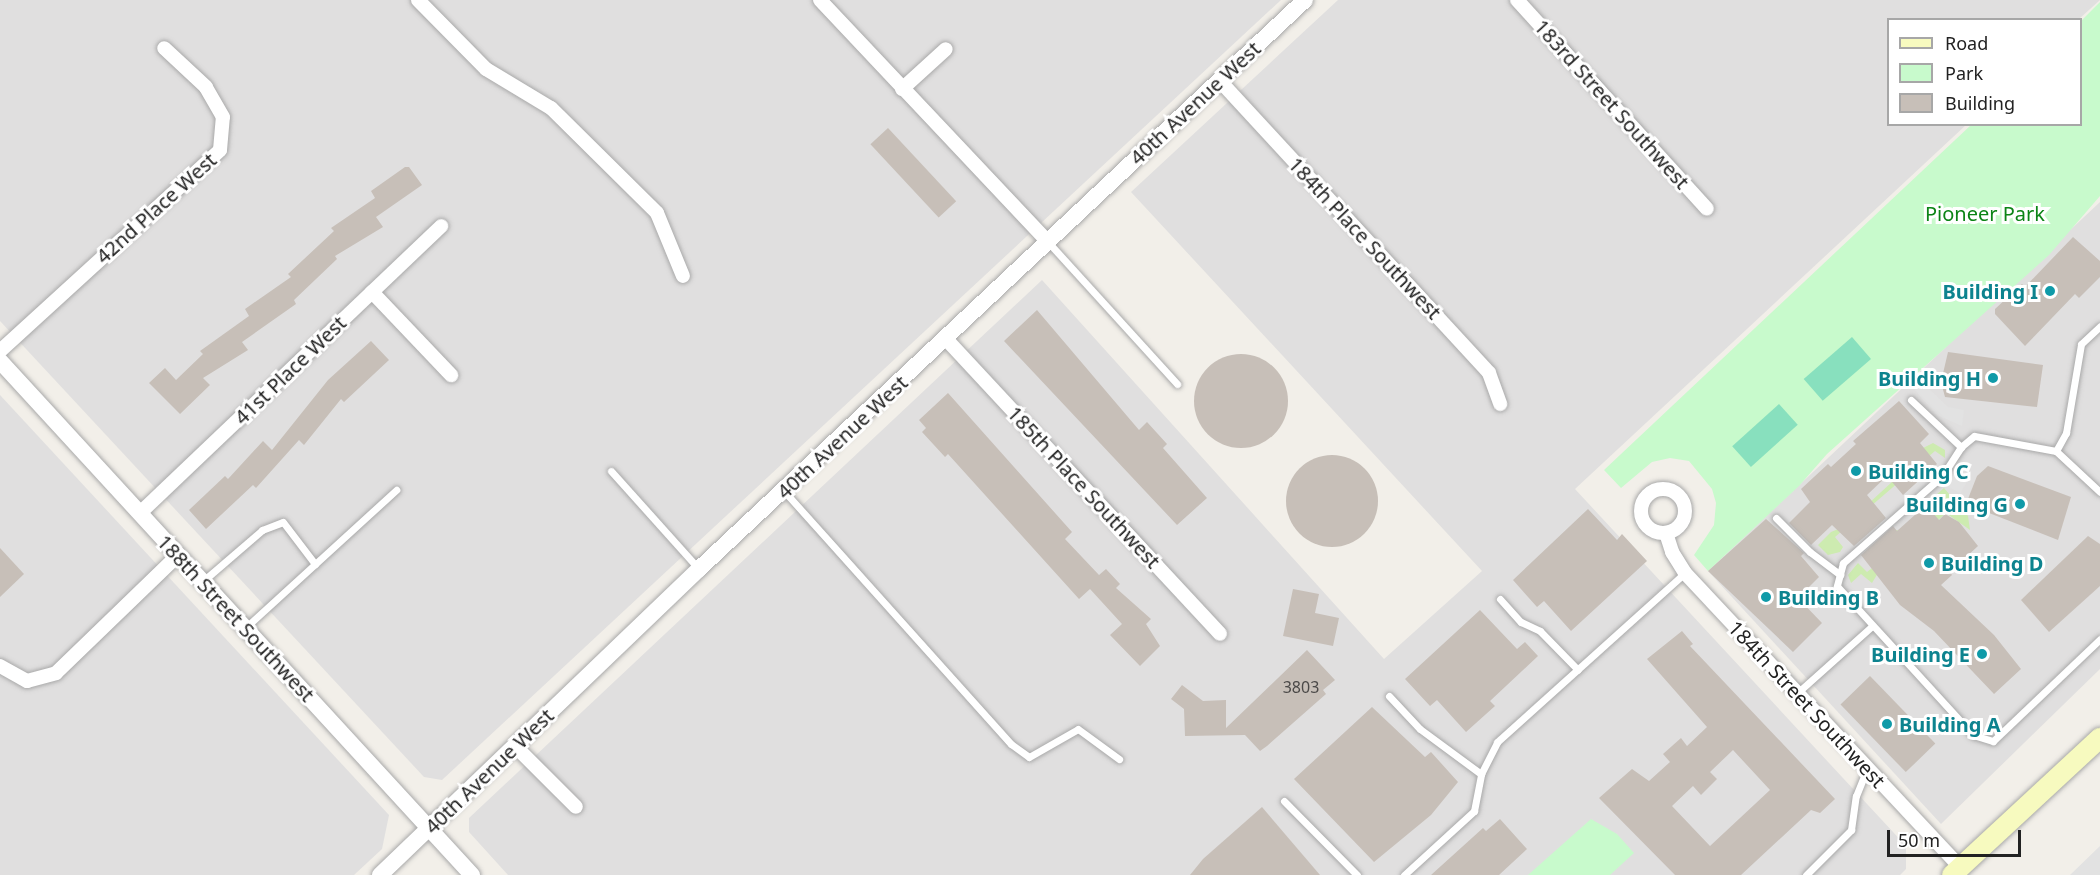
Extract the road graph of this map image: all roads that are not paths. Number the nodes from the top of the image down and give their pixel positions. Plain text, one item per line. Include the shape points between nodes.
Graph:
1 (418, 0) edge
2 (820, 0) edge
3 (1305, 0) edge
4 (1517, 0) edge
5 (164, 48) dead end
6 (946, 49) dead end
7 (1219, 80) junction
8 (902, 89) junction
9 (1707, 209) dead end
10 (441, 226) dead end
11 (1046, 240) junction
12 (683, 276) dead end
13 (372, 292) junction
14 (2100, 326) edge
15 (947, 340) junction
16 (0, 351) edge
17 (0, 361) edge
18 (451, 375) dead end
19 (1178, 384) dead end
20 (1911, 400) dead end
21 (1500, 404) dead end
22 (1961, 447) junction
23 (2056, 451) junction
24 (611, 471) dead end
25 (396, 490) dead end
26 (784, 491) junction
27 (2100, 492) edge
28 (140, 513) junction
29 (1776, 518) dead end
30 (1666, 533) dead end
31 (178, 555) junction
32 (315, 564) junction
33 (699, 569) junction
34 (1685, 573) junction
35 (1840, 575) junction
36 (203, 581) junction
37 (1500, 599) dead end
38 (1872, 626) junction
39 (245, 628) junction
40 (1220, 634) dead end
41 (2100, 639) edge
42 (0, 666) edge
43 (1578, 670) junction
44 (1796, 694) junction
45 (1389, 696) dead end
46 (2100, 738) edge
47 (515, 746) junction
48 (1119, 759) dead end
49 (1867, 769) junction
50 (1481, 774) junction
51 (1284, 801) dead end
52 (576, 807) dead end
53 (430, 828) junction
54 (1963, 873) edge
55 (380, 875) edge
56 (472, 875) edge
57 (1357, 875) edge
58 (1404, 875) edge
59 (1806, 875) edge

1 - 12 street via 486,69 551,108 657,213
2 - 8 street
3 - 7 street, 40th Avenue West
4 - 9 street, 183rd Street Southwest
5 - 16 street, 42nd Place West via 206,87 223,117 220,150
6 - 8 street
7 - 11 street, 40th Avenue West
7 - 21 street, 184th Place Southwest via 1489,373
8 - 11 street
10 - 13 street, 41st Place West
11 - 15 street, 40th Avenue West
11 - 19 lane
13 - 18 street
13 - 28 street, 41st Place West
14 - 23 lane via 2081,344 2066,433
15 - 26 street, 40th Avenue West
15 - 40 street, 185th Place Southwest
17 - 28 street, 188th Street Southwest
20 - 22 lane
22 - 23 lane via 1974,436
22 - 35 lane via 1942,476 1843,563
23 - 27 lane
24 - 33 lane
25 - 32 lane
26 - 33 street, 40th Avenue West
26 - 48 lane via 1011,744 1029,757 1078,729
28 - 31 street, 188th Street Southwest
29 - 35 lane
30 - 34 street, 184th Street Southwest
31 - 36 street, 188th Street Southwest
31 - 42 street via 56,673 27,681
32 - 36 lane via 283,522 262,530
32 - 39 lane
33 - 47 street, 40th Avenue West
34 - 43 lane
34 - 44 street, 184th Street Southwest
35 - 38 lane via 1837,586
36 - 39 street, 188th Street Southwest
37 - 43 lane via 1521,622 1540,631
38 - 41 lane via 1973,735 1993,741
38 - 44 lane
39 - 53 street, 188th Street Southwest
43 - 50 lane via 1497,742
44 - 49 street, 184th Street Southwest
45 - 50 lane via 1420,729
46 - 54 main road
47 - 52 street
47 - 53 street, 40th Avenue West
49 - 54 street, 184th Street Southwest
49 - 59 lane via 1856,796 1851,830
50 - 58 lane via 1474,812
51 - 57 lane
53 - 55 street, 40th Avenue West
53 - 56 street, 188th Street Southwest

